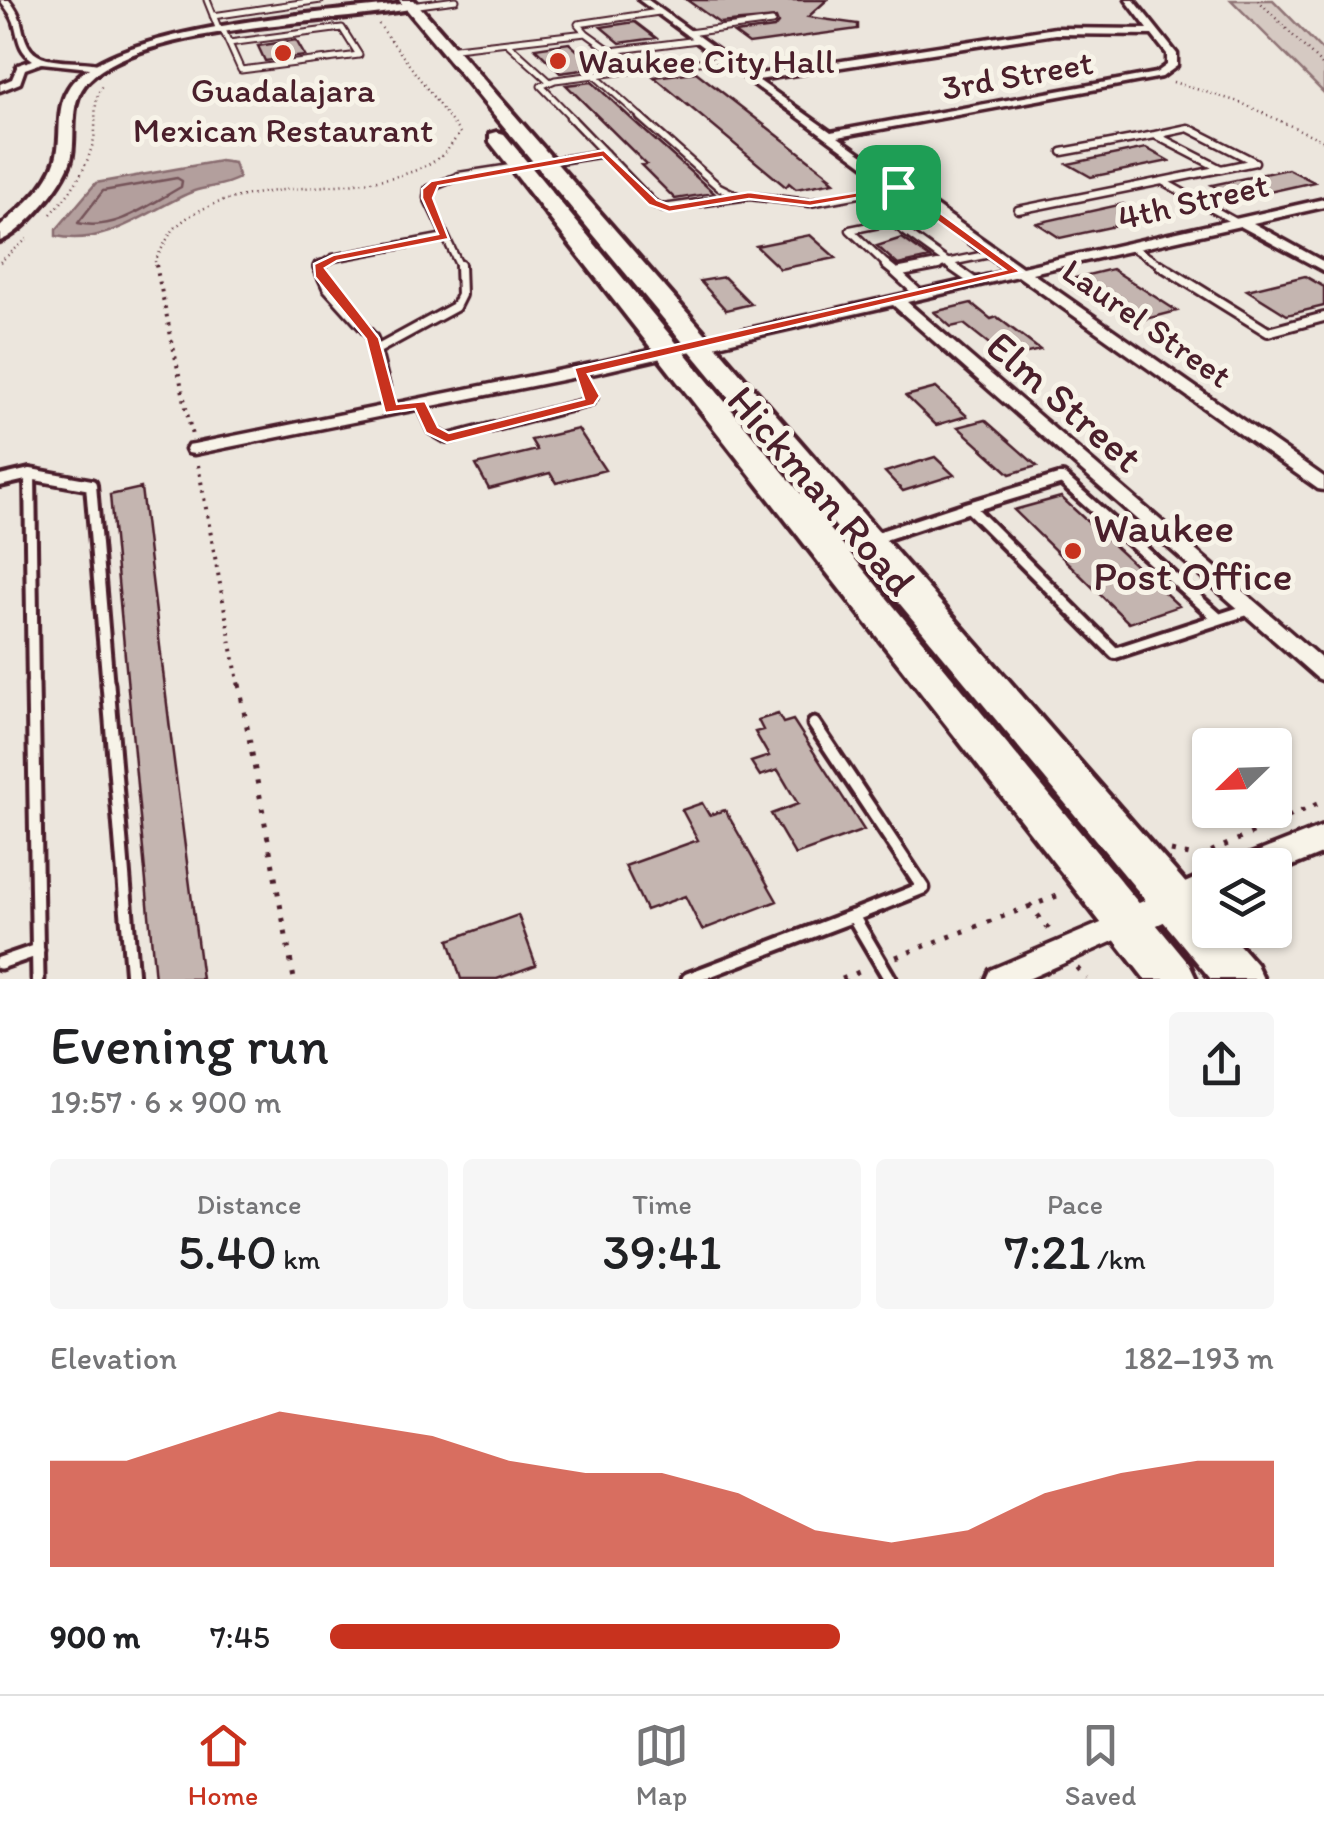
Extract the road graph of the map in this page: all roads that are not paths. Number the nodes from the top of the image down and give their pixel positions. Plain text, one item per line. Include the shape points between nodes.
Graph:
1 (207, 0) edge
2 (280, 0) edge
3 (321, 0) edge
4 (456, 0) edge
5 (643, 0) edge
6 (1130, 0) edge
7 (3, 2) edge
8 (399, 4) edge
9 (284, 7) junction
10 (659, 12) junction
11 (213, 16) junction
12 (772, 22) dead end
13 (298, 25) junction
14 (1155, 32) junction
15 (586, 33) junction
16 (224, 34) junction
17 (693, 37) junction
18 (507, 42) junction
19 (447, 49) junction
20 (44, 59) junction
21 (723, 59) junction
22 (100, 66) junction
23 (594, 75) junction
24 (749, 78) junction
25 (549, 82) junction
26 (0, 88) edge
27 (1154, 135) junction
28 (828, 136) junction
29 (1062, 152) dead end
30 (604, 153) junction
31 (532, 165) junction
32 (1221, 169) junction
33 (1162, 181) junction
34 (898, 187) junction
35 (740, 196) junction
36 (1324, 202) edge
37 (1018, 210) dead end
38 (933, 212) junction
39 (890, 222) junction
40 (1238, 222) junction
41 (0, 236) edge
42 (445, 236) junction
43 (1130, 246) junction
44 (990, 254) junction
45 (950, 262) junction
46 (1324, 267) edge
47 (1015, 272) junction
48 (896, 273) junction
49 (973, 281) junction
50 (919, 294) junction
51 (896, 300) junction
52 (1324, 317) edge
53 (681, 348) junction
54 (378, 349) junction
55 (580, 372) junction
56 (420, 404) junction
57 (390, 410) junction
58 (194, 449) dead end
59 (30, 474) junction
60 (1319, 476) edge
61 (0, 481) edge
62 (969, 508) junction
63 (866, 542) junction
64 (828, 552) junction
65 (1250, 609) junction
66 (1219, 619) junction
67 (1324, 673) edge
68 (814, 724) dead end
69 (1324, 839) edge
70 (1292, 852) edge
71 (1192, 894) edge
72 (1174, 902) junction
73 (853, 916) junction
74 (1128, 922) junction
75 (38, 950) junction
76 (0, 963) edge
77 (38, 979) edge
78 (132, 979) edge
79 (688, 979) edge
80 (890, 979) edge
81 (999, 979) edge
82 (1173, 979) edge
83 (1240, 979) edge

1 - 11 lane
2 - 9 lane
3 - 9 lane
4 - 8 lane
5 - 10 street, Laurel Street
6 - 14 street
7 - 20 street via 17,14 24,49
8 - 13 street
8 - 19 highway, Hickman Road
8 - 31 highway, Hickman Road
9 - 11 lane
9 - 13 lane
10 - 15 lane via 578,24
10 - 17 street, Laurel Street
11 - 16 lane
12 - 17 lane
13 - 16 street
13 - 16 lane via 342,28 359,55 241,70
14 - 24 street via 1056,31
14 - 28 street, 3rd Street via 1174,60 1154,77
15 - 17 lane via 610,51
15 - 18 lane
16 - 22 street via 158,43
17 - 21 street, Laurel Street
18 - 19 lane
18 - 25 lane
19 - 31 highway, Hickman Road
20 - 22 street
20 - 26 street via 22,67 16,81
21 - 23 lane
21 - 24 street, Laurel Street
22 - 41 street via 69,99 62,165
23 - 25 lane
23 - 35 lane via 719,186
24 - 28 street, Laurel Street
25 - 30 lane via 542,89
27 - 29 lane
27 - 32 lane
27 - 32 lane via 1188,128 1254,162
28 - 34 street, Laurel Street
30 - 31 lane
30 - 35 lane via 663,208
31 - 42 lane via 459,176 428,189
31 - 53 highway, Hickman Road
32 - 33 lane
33 - 37 lane
33 - 40 lane
34 - 35 lane via 810,203
34 - 38 street, Laurel Street
36 - 40 street, 4th Street
38 - 39 lane
38 - 44 street, Laurel Street
39 - 45 lane
39 - 48 lane via 849,233
40 - 43 street, 4th Street
40 - 46 street
42 - 54 lane via 462,272 459,302
42 - 54 lane via 333,258 318,267
43 - 47 street, 4th Street
43 - 52 lane via 1268,332
44 - 45 lane
44 - 47 street, Laurel Street
45 - 48 lane
45 - 49 lane
47 - 49 street, 4th Street
47 - 60 street, Laurel Street
48 - 50 lane
49 - 50 street, 4th Street
50 - 51 street, 4th Street
51 - 53 street, 4th Street
51 - 65 street, Elm Street
53 - 55 street, 4th Street
53 - 63 highway, Hickman Road
53 - 64 highway, Hickman Road
54 - 57 lane
55 - 56 street, 4th Street
55 - 56 lane via 593,396 589,402 447,438 432,430
56 - 57 street, 4th Street
57 - 58 street, 4th Street
59 - 61 lane
59 - 75 lane
59 - 78 lane via 91,485
62 - 63 lane
62 - 66 lane via 1062,479
62 - 66 lane via 1115,653
63 - 64 lane
63 - 72 highway, Hickman Road
64 - 74 highway, Hickman Road
65 - 66 lane
65 - 67 street, Elm Street
68 - 73 lane via 923,888
69 - 70 street
71 - 72 street
72 - 74 street
72 - 83 highway, Hickman Road
73 - 79 lane
73 - 80 lane
74 - 81 street
74 - 82 highway, Hickman Road
75 - 76 lane
75 - 77 lane

